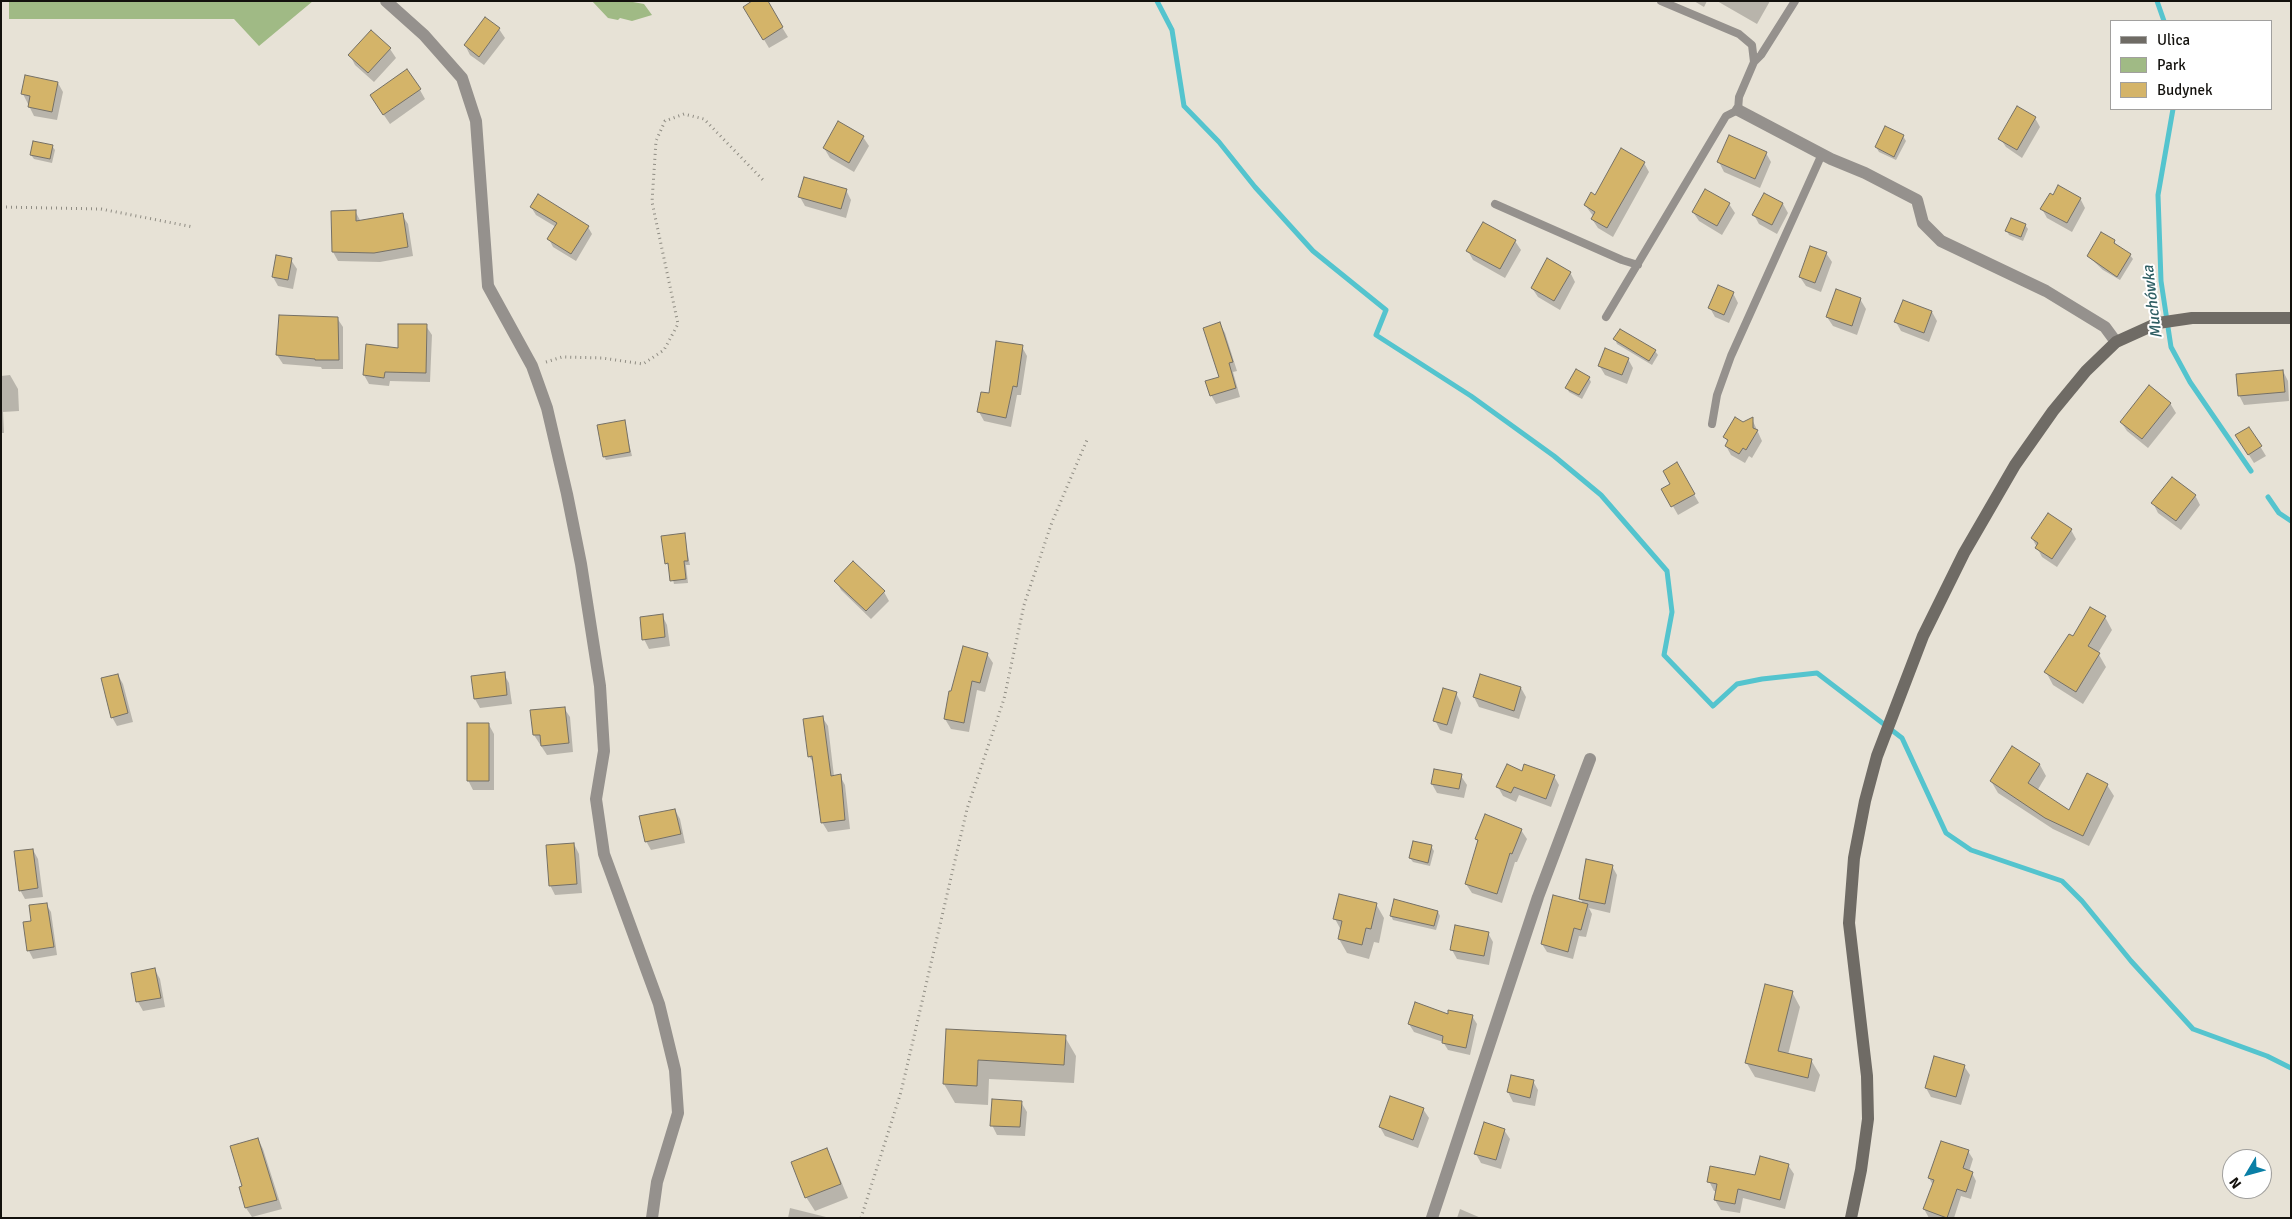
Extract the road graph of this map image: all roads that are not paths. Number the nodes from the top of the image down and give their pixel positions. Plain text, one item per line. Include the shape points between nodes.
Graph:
1 (386, 1) edge
2 (1661, 1) edge
3 (1795, 1) edge
4 (1754, 62) junction
5 (1738, 110) junction
6 (1822, 154) junction
7 (1496, 204) dead end
8 (1638, 265) junction
9 (1606, 317) dead end
10 (2291, 318) edge
11 (2116, 342) junction
12 (1712, 424) dead end
13 (1590, 759) dead end
14 (652, 1218) edge
15 (1432, 1218) edge
16 (1851, 1218) edge

1 - 14 street via 424,35 462,78 476,122 488,286 532,366 547,408 567,494 600,686 604,751 596,799 604,854 659,1004 675,1070 678,1113 657,1182
2 - 4 lane via 1739,34 1752,45
3 - 4 lane
4 - 5 lane via 1739,97
5 - 6 street
5 - 8 lane via 1726,116
6 - 11 street via 1917,200 1923,223 1941,241 2046,291 2105,326
6 - 12 lane via 1731,356 1717,395
7 - 8 lane
8 - 9 lane
10 - 11 main road via 2251,316 2179,320 2158,323
11 - 16 main road via 2058,404 2015,465 1923,636 1883,738 1856,848 1849,923 1867,1076 1868,1119
13 - 15 street via 1538,897

